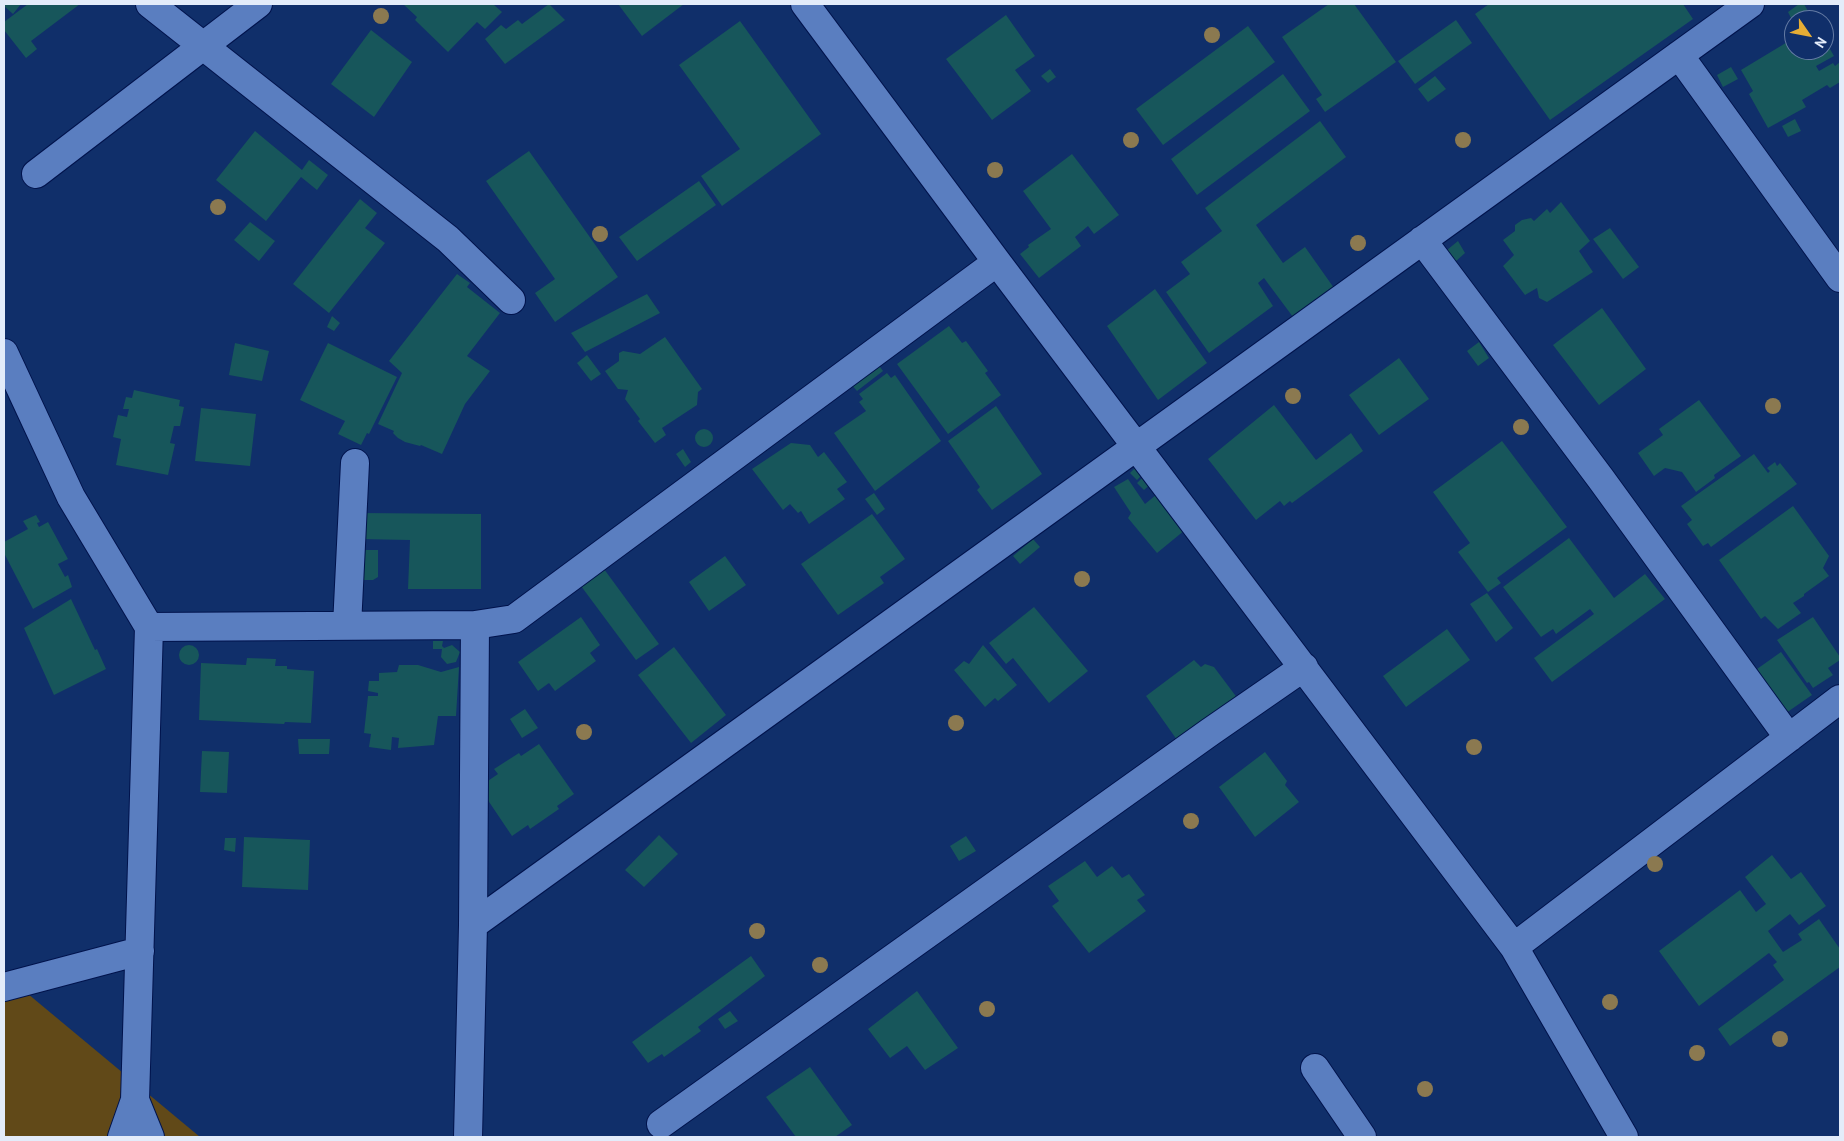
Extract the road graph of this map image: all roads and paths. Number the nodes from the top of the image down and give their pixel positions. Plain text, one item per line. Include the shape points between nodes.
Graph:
1 (150, 4) edge
2 (258, 4) edge
3 (805, 4) edge
4 (1750, 4) edge
5 (204, 46) junction
6 (1679, 55) junction
7 (36, 174) dead end
8 (1422, 240) junction
9 (997, 262) junction
10 (1840, 278) edge
11 (511, 300) dead end
12 (4, 353) edge
13 (1137, 446) junction
14 (355, 463) dead end
15 (475, 625) junction
16 (347, 626) junction
17 (149, 627) junction
18 (1304, 668) junction
19 (1840, 699) edge
20 (1789, 738) junction
21 (473, 925) junction
22 (1514, 947) junction
23 (140, 951) junction
24 (4, 987) edge
25 (1315, 1068) dead end
26 (135, 1100) junction
27 (661, 1124) dead end
28 (122, 1137) edge
29 (150, 1137) edge
30 (468, 1137) edge
31 (1362, 1137) edge
32 (1624, 1137) edge

1 - 5 street
2 - 5 street
3 - 9 street
4 - 6 street
5 - 7 street
5 - 11 street via 448,239
6 - 8 street
6 - 10 street
8 - 13 street
8 - 20 street via 1601,478
9 - 13 street
9 - 15 street via 514,619
12 - 17 street via 71,497
13 - 18 street
13 - 21 street
14 - 16 street
15 - 16 street
15 - 21 street
16 - 17 street
17 - 23 street
18 - 22 street
18 - 27 street
19 - 20 street
20 - 22 street
21 - 30 street
22 - 32 street
23 - 24 street
23 - 26 street
25 - 31 street
26 - 28 street
26 - 29 street

